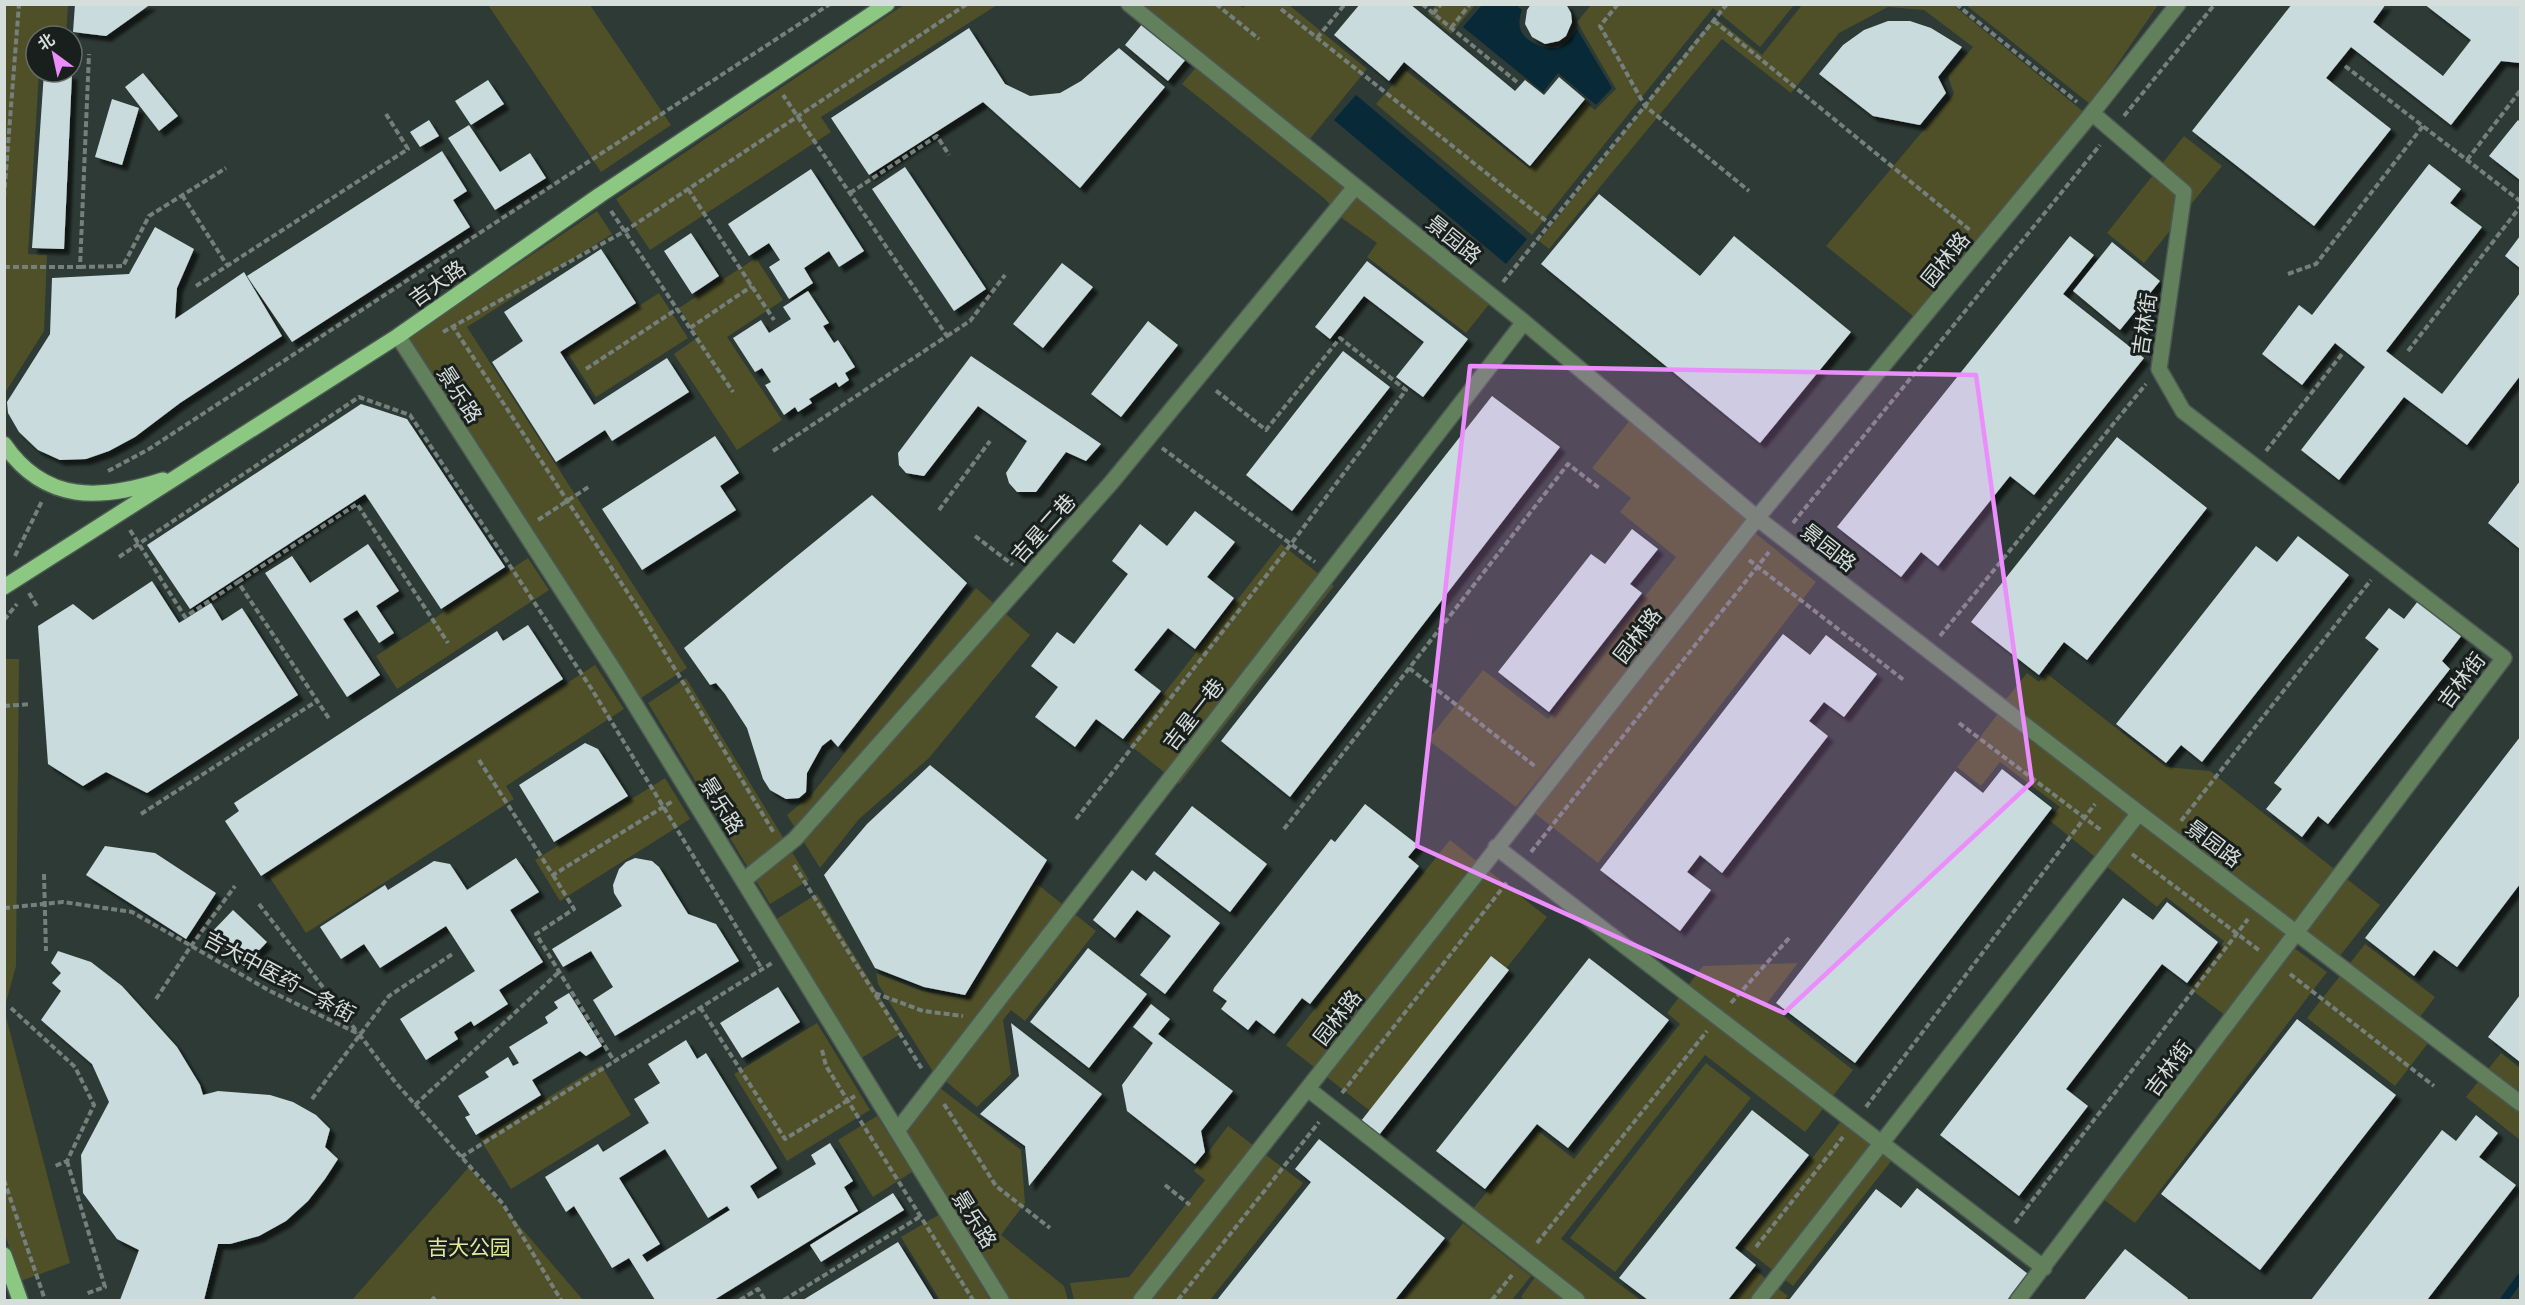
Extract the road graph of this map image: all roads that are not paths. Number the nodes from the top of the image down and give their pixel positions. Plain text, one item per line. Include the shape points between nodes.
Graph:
1 (887, 4) edge
2 (1129, 4) edge
3 (2178, 4) edge
4 (2092, 114) junction
5 (1355, 187) junction
6 (1524, 322) junction
7 (398, 336) junction
8 (4, 444) edge
9 (186, 472) junction
10 (1757, 518) junction
11 (4, 587) edge
12 (2139, 813) junction
13 (1496, 847) junction
14 (744, 880) junction
15 (2297, 932) junction
16 (1308, 1089) junction
17 (2520, 1103) edge
18 (897, 1131) junction
19 (1883, 1143) junction
20 (4, 1255) edge
21 (2044, 1268) junction
22 (20, 1300) edge
23 (1001, 1300) edge
24 (1141, 1300) edge
25 (1577, 1300) edge
26 (1759, 1300) edge
27 (2018, 1300) edge

1 - 7 main road, 吉大路 via 600,195
2 - 5 street, 景园路
3 - 4 street, 园林路
4 - 10 street, 园林路
4 - 15 street, 吉林街 via 2184,192 2159,369 2183,411 2505,657
5 - 6 street, 景园路
5 - 14 street, 吉星二巷 via 1111,483 795,839
6 - 10 street, 景园路
6 - 18 street, 吉星一巷
7 - 9 main road, 吉大路
7 - 14 street, 景乐路
8 - 9 main road via 31,473 49,485 90,495 139,488
9 - 11 main road, 吉大路
10 - 12 street, 景园路
10 - 13 street, 园林路
12 - 15 street, 景园路
12 - 19 street
13 - 16 street, 园林路
13 - 19 street
14 - 18 street, 景乐路
15 - 17 street, 景园路
15 - 21 street, 吉林街
16 - 24 street, 园林路
16 - 25 street
18 - 23 street, 景乐路
19 - 21 street
19 - 26 street
20 - 22 main road
21 - 27 street, 吉林街

